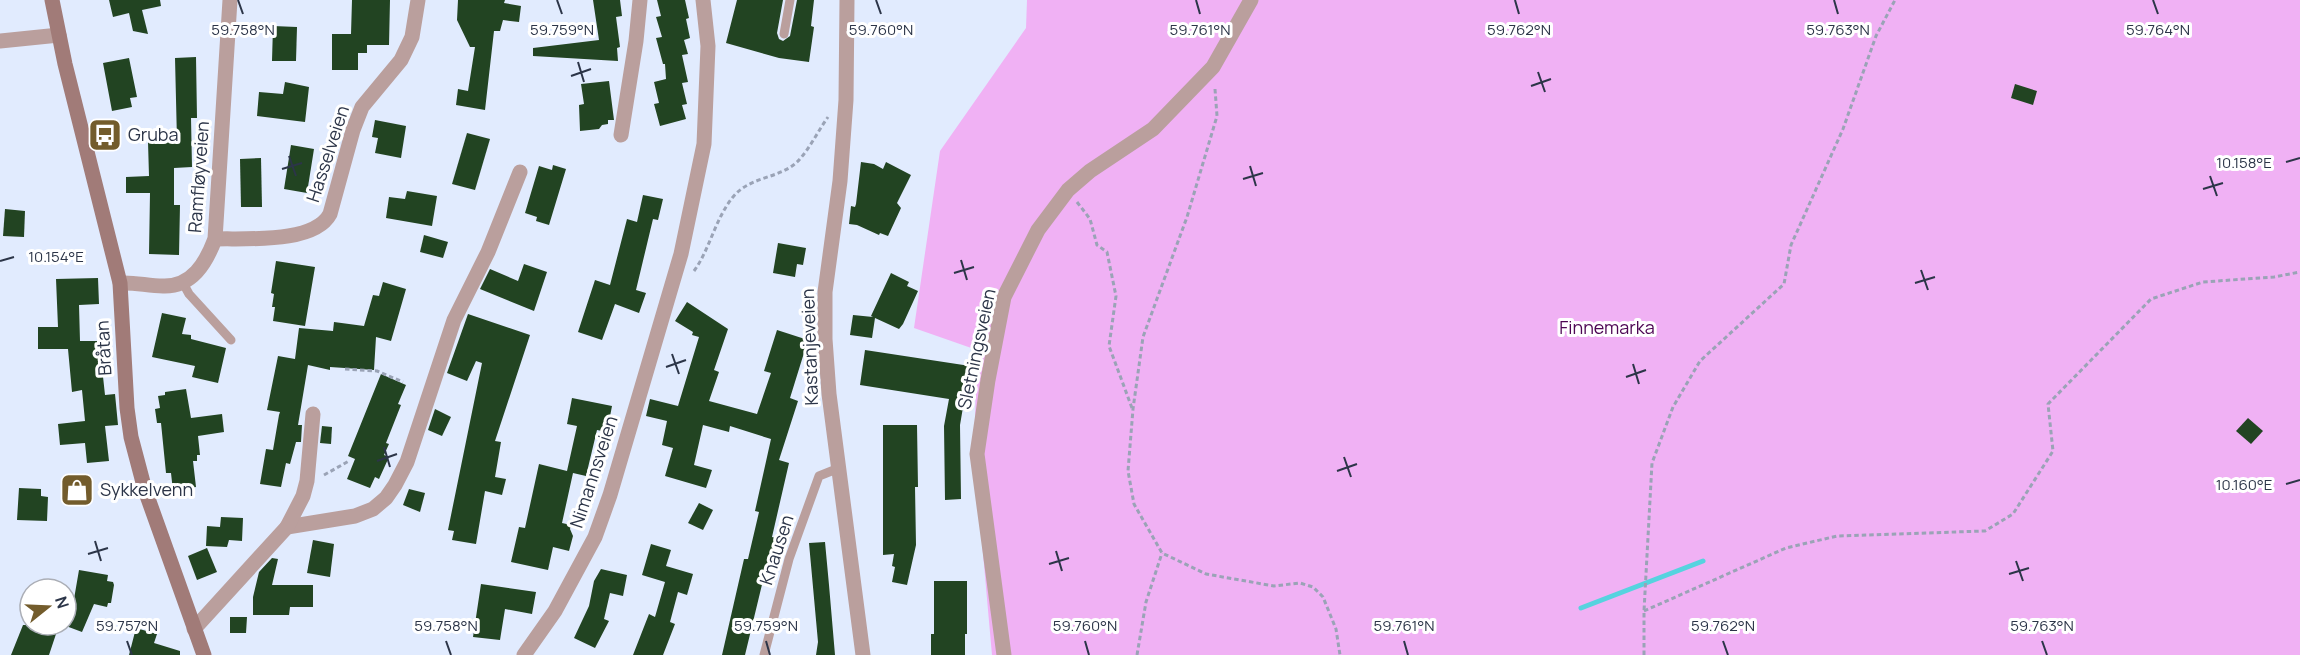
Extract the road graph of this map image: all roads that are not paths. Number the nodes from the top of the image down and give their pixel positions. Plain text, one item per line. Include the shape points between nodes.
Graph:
1 (52, 0) edge
2 (230, 0) edge
3 (418, 0) edge
4 (640, 0) edge
5 (703, 0) edge
6 (790, 0) edge
7 (848, 0) edge
8 (1251, 0) edge
9 (784, 34) dead end
10 (59, 35) junction
11 (0, 41) edge
12 (621, 135) dead end
13 (520, 172) dead end
14 (215, 239) junction
15 (120, 283) junction
16 (183, 283) junction
17 (231, 340) dead end
18 (313, 414) dead end
19 (839, 468) junction
20 (287, 527) junction
21 (194, 629) junction
22 (204, 655) edge
23 (524, 655) edge
24 (764, 655) edge
25 (863, 655) edge
26 (1004, 655) edge

1 - 10 main road, Bråtan
2 - 14 street, Ramfløyveien
3 - 14 street, Hasselveien via 412,38 401,60 362,107 325,223 290,236
4 - 12 street
5 - 23 street, Nimannsveien via 708,46 705,134 681,254 595,537 555,611
6 - 9 lane
7 - 19 street, Kastanjeveien via 840,181 825,292 829,394
8 - 26 street, Sletningsveien via 1213,67 1153,129 1068,190 1038,230 1004,297 977,454
10 - 11 street
10 - 15 main road, Bråtan
13 - 20 street via 488,252 454,320 407,462 391,492 355,516
14 - 16 street, Ramfløyveien via 208,257
15 - 16 street
15 - 21 main road, Bråtan via 131,437 145,490
16 - 17 lane
18 - 20 street via 307,481
19 - 24 lane, Knausen via 819,476 789,559
19 - 25 street, Kastanjeveien
20 - 21 street
21 - 22 main road, Bråtan

